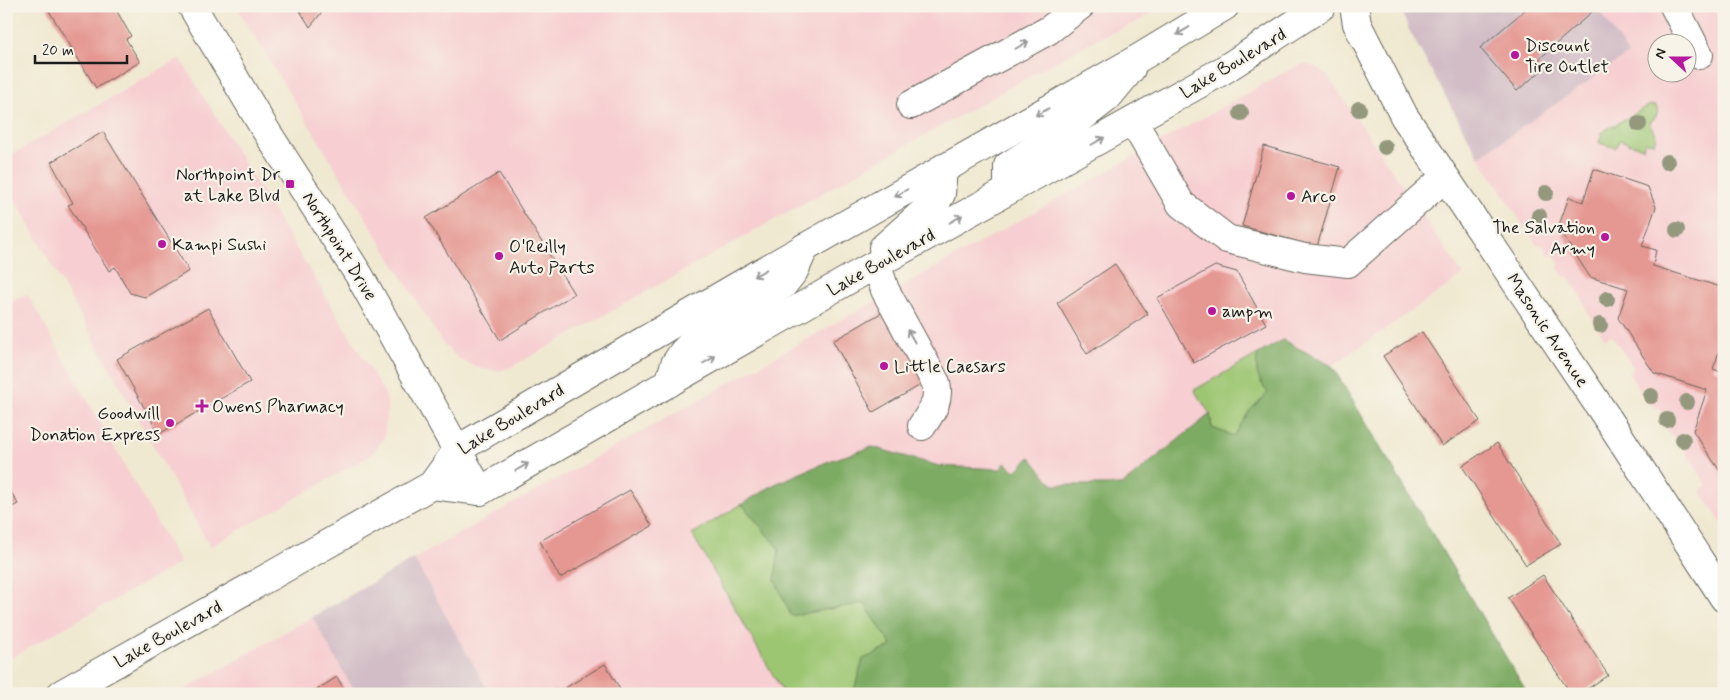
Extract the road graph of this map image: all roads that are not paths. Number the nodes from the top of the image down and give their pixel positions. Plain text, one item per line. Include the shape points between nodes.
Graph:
1 (192, 6) edge
2 (1080, 6) edge
3 (1225, 6) edge
4 (1322, 6) edge
5 (1354, 6) edge
6 (1674, 6) edge
7 (1699, 55) dead end
8 (1140, 58) junction
9 (911, 105) dead end
10 (1133, 121) junction
11 (944, 168) junction
12 (1444, 178) junction
13 (1008, 190) junction
14 (805, 247) junction
15 (866, 270) junction
16 (669, 383) junction
17 (922, 426) dead end
18 (458, 449) junction
19 (432, 485) junction
20 (480, 492) junction
21 (1724, 598) edge
22 (61, 694) edge

1 - 18 main road, Northpoint Drive via 263,126 359,275
9 -> 2 main road via 1049,30
3 -> 8 main road, Lake Boulevard
4 - 10 main road, Lake Boulevard via 1222,71
5 - 12 main road, Masonic Avenue via 1357,24 1382,75
6 - 7 main road
8 -> 11 main road, Lake Boulevard
8 - 13 main road via 1107,98 1008,166
10 - 12 main road via 1181,204 1227,239 1305,258 1348,263
13 -> 10 main road, Lake Boulevard
11 -> 14 main road, Lake Boulevard
11 - 15 main road via 938,199
12 - 21 main road, Masonic Avenue via 1530,302
15 -> 13 main road, Lake Boulevard
14 - 16 main road via 794,271 783,285 697,339 683,352
14 -> 18 main road, Lake Boulevard
16 -> 15 main road, Lake Boulevard
17 -> 15 main road via 936,403 936,383 885,290
20 -> 16 main road, Lake Boulevard
18 - 19 main road, Lake Boulevard
18 - 20 main road, Northpoint Drive
19 - 20 main road
19 - 22 main road, Lake Boulevard

